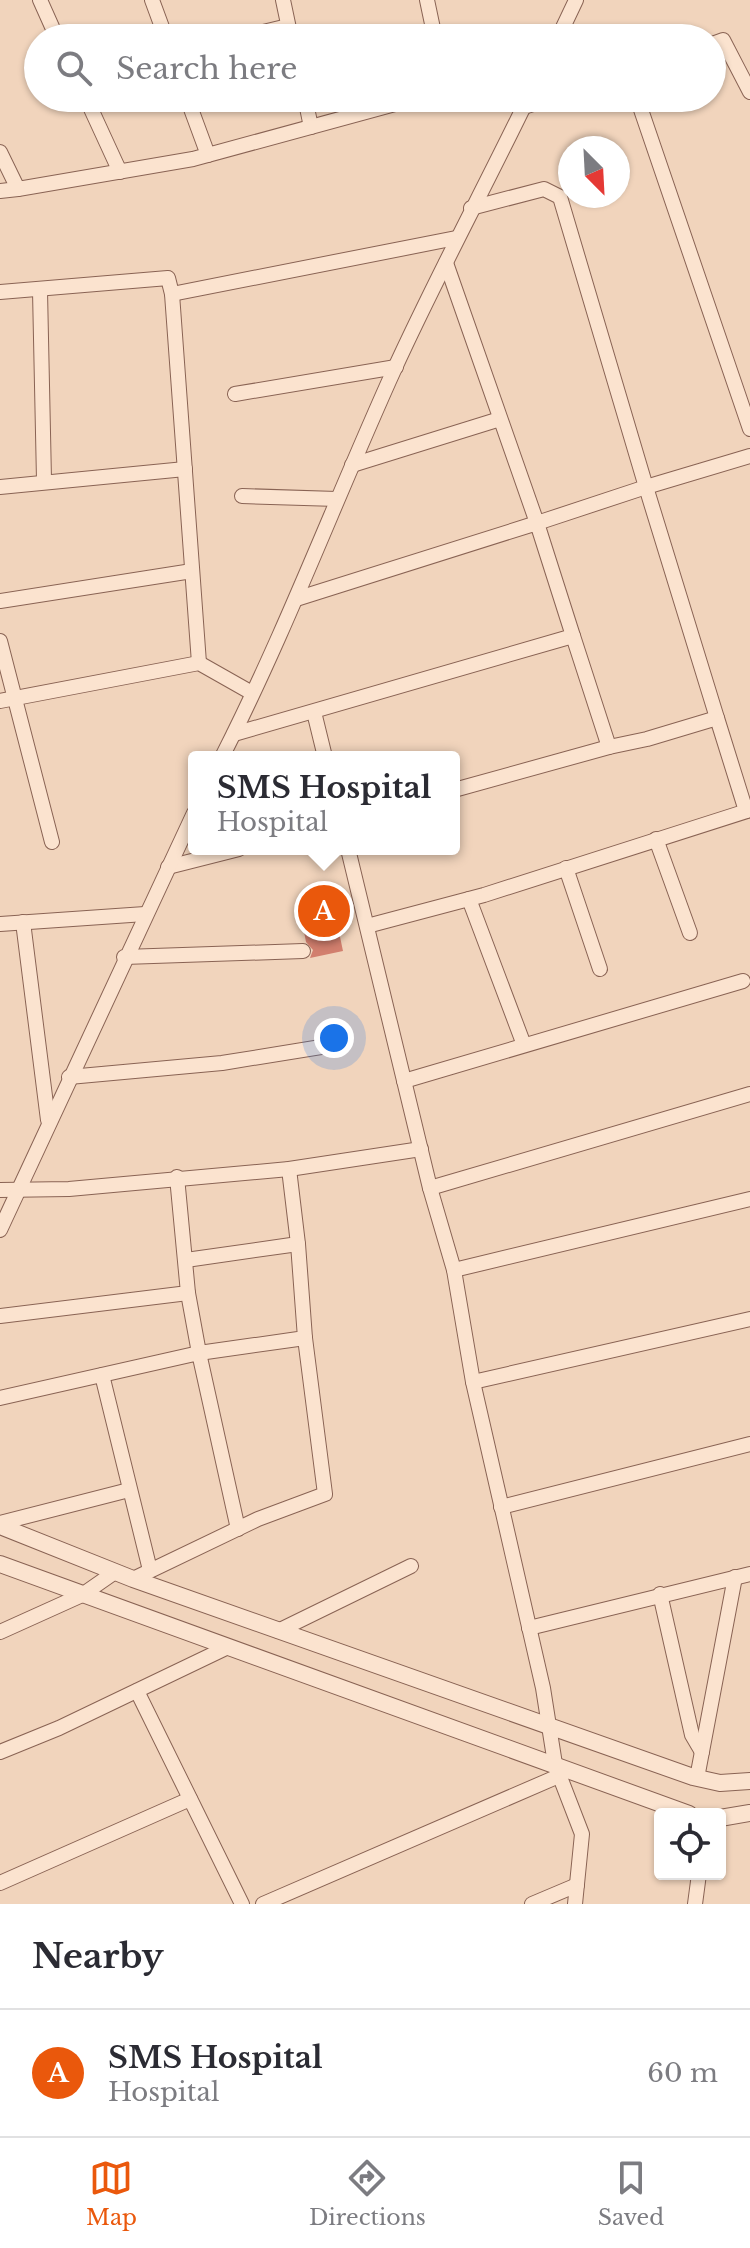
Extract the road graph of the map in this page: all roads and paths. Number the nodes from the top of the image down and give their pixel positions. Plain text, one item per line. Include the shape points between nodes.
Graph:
1 (40, 0) edge
2 (152, 0) edge
3 (283, 0) edge
4 (427, 0) edge
5 (576, 0) edge
6 (51, 24) edge
7 (161, 24) edge
8 (288, 24) edge
9 (432, 24) edge
10 (565, 24) edge
11 (726, 44) edge
12 (746, 73) edge
13 (750, 92) edge
14 (92, 112) edge
15 (192, 112) edge
16 (308, 112) edge
17 (366, 112) edge
18 (521, 112) edge
19 (642, 112) edge
20 (311, 127) junction
21 (0, 152) edge
22 (208, 155) junction
23 (120, 172) junction
24 (18, 189) junction
25 (0, 191) edge
26 (471, 208) junction
27 (456, 238) junction
28 (446, 263) junction
29 (40, 291) junction
30 (0, 292) edge
31 (172, 294) junction
32 (396, 367) junction
33 (235, 394) dead end
34 (500, 419) junction
35 (750, 429) edge
36 (750, 456) edge
37 (352, 465) junction
38 (185, 469) junction
39 (44, 480) junction
40 (0, 487) edge
41 (646, 487) junction
42 (242, 496) dead end
43 (337, 499) junction
44 (537, 523) junction
45 (192, 571) junction
46 (296, 599) junction
47 (0, 601) edge
48 (573, 636) junction
49 (0, 641) edge
50 (199, 663) junction
51 (252, 693) junction
52 (15, 697) junction
53 (0, 701) edge
54 (314, 712) junction
55 (717, 718) junction
56 (234, 734) junction
57 (609, 747) junction
58 (225, 751) edge
59 (324, 751) edge
60 (460, 788) edge
61 (748, 811) edge
62 (188, 825) edge
63 (656, 839) junction
64 (52, 842) dead end
65 (215, 855) edge
66 (349, 855) edge
67 (168, 867) junction
68 (566, 868) junction
69 (469, 899) junction
70 (145, 914) junction
71 (23, 922) junction
72 (0, 924) edge
73 (367, 926) junction
74 (690, 933) dead end
75 (303, 951) dead end
76 (124, 957) junction
77 (600, 969) dead end
78 (743, 981) dead end
79 (524, 1045) junction
80 (321, 1047) dead end
81 (69, 1077) junction
82 (404, 1081) junction
83 (750, 1094) edge
84 (48, 1121) junction
85 (421, 1149) junction
86 (289, 1169) junction
87 (177, 1177) junction
88 (430, 1188) junction
89 (20, 1189) junction
90 (0, 1190) edge
91 (750, 1199) edge
92 (0, 1230) edge
93 (298, 1244) junction
94 (186, 1260) junction
95 (454, 1270) junction
96 (188, 1293) junction
97 (0, 1316) edge
98 (750, 1319) edge
99 (305, 1338) junction
100 (199, 1353) junction
101 (102, 1375) junction
102 (473, 1382) junction
103 (0, 1398) edge
104 (750, 1444) edge
105 (129, 1490) junction
106 (501, 1507) junction
107 (0, 1524) edge
108 (238, 1529) junction
109 (0, 1564) edge
110 (411, 1566) dead end
111 (150, 1570) junction
112 (115, 1572) junction
113 (742, 1576) edge
114 (133, 1579) junction
115 (660, 1594) junction
116 (82, 1595) junction
117 (529, 1628) junction
118 (278, 1631) junction
119 (0, 1632) edge
120 (228, 1647) junction
121 (137, 1691) junction
122 (548, 1724) junction
123 (0, 1752) edge
124 (702, 1752) junction
125 (558, 1770) junction
126 (697, 1778) junction
127 (750, 1781) edge
128 (190, 1799) junction
129 (671, 1808) edge
130 (750, 1813) edge
131 (726, 1817) edge
132 (698, 1880) edge
133 (0, 1883) edge
134 (577, 1885) junction
135 (242, 1904) edge
136 (263, 1904) edge
137 (532, 1904) edge
138 (575, 1904) edge
139 (695, 1904) edge

1 - 6 street
2 - 7 street
3 - 8 street
4 - 9 street
5 - 10 street
11 - 12 street
12 - 13 street
14 - 23 street
15 - 22 street
16 - 20 street
17 - 20 street
18 - 26 street
19 - 35 street
20 - 22 street
21 - 24 street
22 - 23 street
23 - 24 street
24 - 25 street
26 - 27 street
26 - 41 street via 544,189 560,197
27 - 28 street
27 - 31 street
28 - 32 street
28 - 34 street
29 - 30 street
29 - 31 street via 168,278
29 - 39 street
31 - 38 street
32 - 33 street
32 - 37 street
34 - 37 street
34 - 44 street
36 - 41 street
37 - 43 street
38 - 39 street
38 - 45 street
39 - 40 street
41 - 44 street
41 - 55 street
42 - 43 street
43 - 46 street
44 - 46 street
44 - 48 street
45 - 47 street
45 - 50 street
46 - 51 street
48 - 54 street
48 - 57 street
49 - 52 street
50 - 51 street
50 - 52 street
51 - 56 street
52 - 53 street
52 - 64 street
54 - 56 street
54 - 59 street
55 - 57 street
55 - 61 street
56 - 58 street
57 - 60 street
61 - 63 street
62 - 67 street
63 - 68 street
63 - 74 street
65 - 67 street
66 - 73 street
67 - 70 street
68 - 69 street
68 - 77 street
69 - 73 street
69 - 79 street
70 - 71 street
70 - 76 street
71 - 72 street
71 - 84 street
73 - 82 street
75 - 76 street
76 - 81 street
78 - 79 street
79 - 82 street
80 - 81 street via 222,1063
81 - 84 street
82 - 85 street
83 - 88 street
84 - 89 street
85 - 86 street
85 - 88 street
86 - 87 street
86 - 93 street
87 - 89 street
87 - 94 street
88 - 95 street
89 - 90 street
89 - 92 street
91 - 95 street
93 - 94 street
93 - 99 street
94 - 96 street
95 - 102 street
96 - 97 street
96 - 100 street
98 - 102 street
99 - 100 street
99 - 108 street via 325,1494
100 - 101 street
100 - 108 street
101 - 103 street
101 - 105 street
102 - 106 street
104 - 106 street
105 - 107 street
105 - 111 street
106 - 117 street
107 - 112 street
108 - 111 street
109 - 116 street
110 - 118 street
111 - 114 street
112 - 114 street
112 - 116 street
113 - 115 street
113 - 124 street
114 - 118 street
115 - 117 street
115 - 124 street via 692,1735
116 - 119 street
116 - 120 street
117 - 122 street
118 - 122 street
120 - 121 street
120 - 125 street
121 - 123 street
121 - 128 street
122 - 125 street
122 - 126 street
124 - 126 street
125 - 129 street
125 - 134 street via 582,1834
125 - 136 street
126 - 127 street
128 - 133 street
128 - 135 street
130 - 131 street
132 - 139 street
134 - 137 street
134 - 138 street

